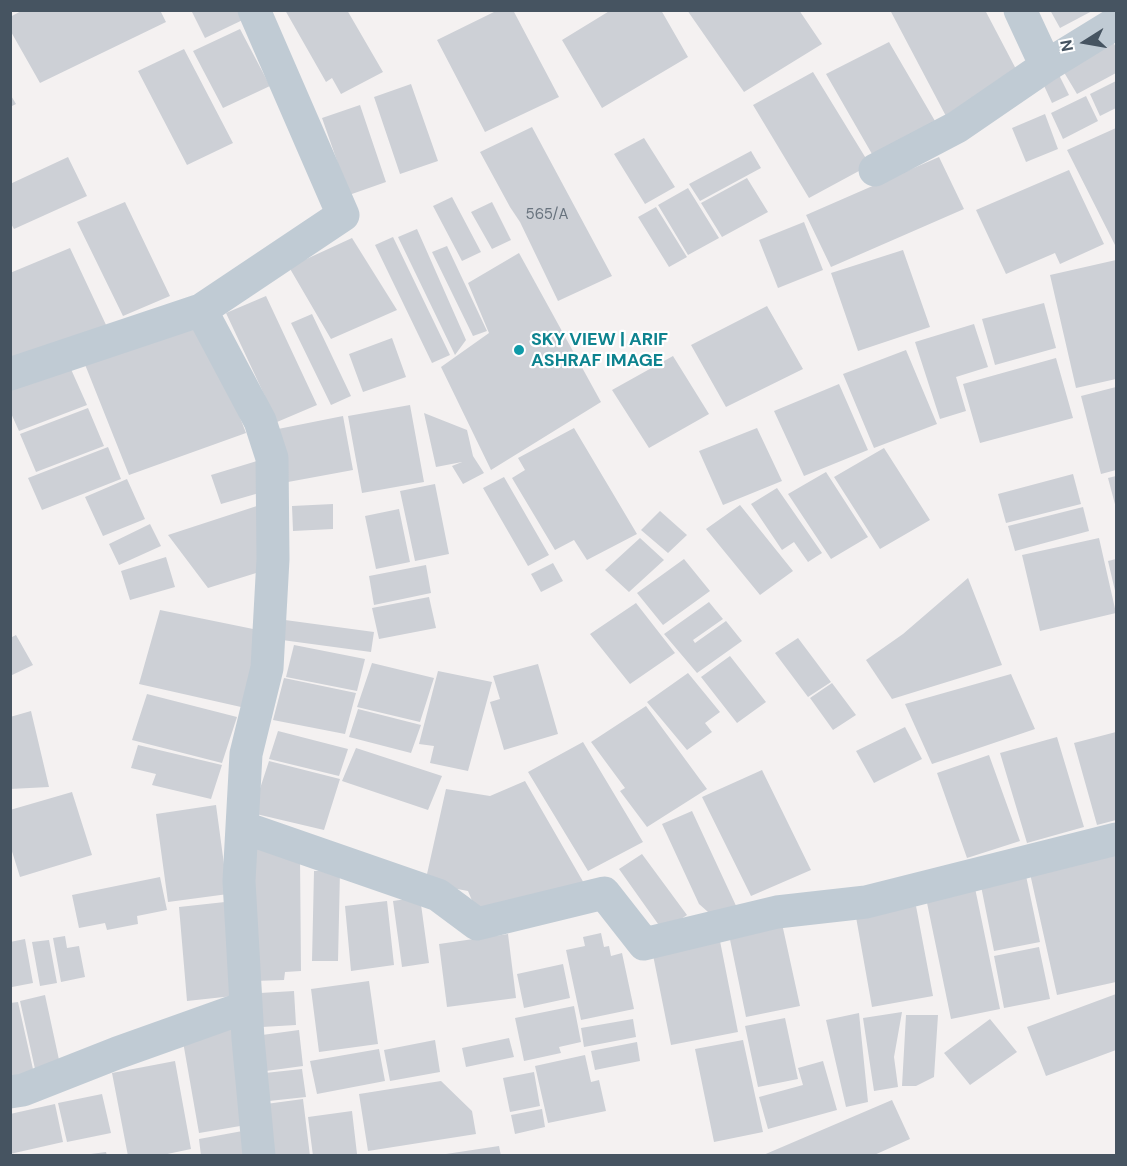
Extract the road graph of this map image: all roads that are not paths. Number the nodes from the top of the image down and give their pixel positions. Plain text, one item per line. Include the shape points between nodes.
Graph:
1 (254, 10) edge
2 (1020, 10) edge
3 (1116, 23) edge
4 (1046, 66) junction
5 (875, 170) dead end
6 (201, 310) junction
7 (10, 374) edge
8 (242, 827) junction
9 (1116, 839) edge
10 (246, 1007) junction
11 (10, 1092) edge
12 (259, 1155) edge

1 - 6 street via 344,215
2 - 4 street
3 - 4 street
4 - 5 street via 957,127
6 - 7 street
6 - 8 street via 260,421 272,458 273,559 267,668 246,754
8 - 9 street via 438,895 477,924 604,893 644,944 777,912 866,902
8 - 10 street via 239,881
10 - 11 street
10 - 12 street

